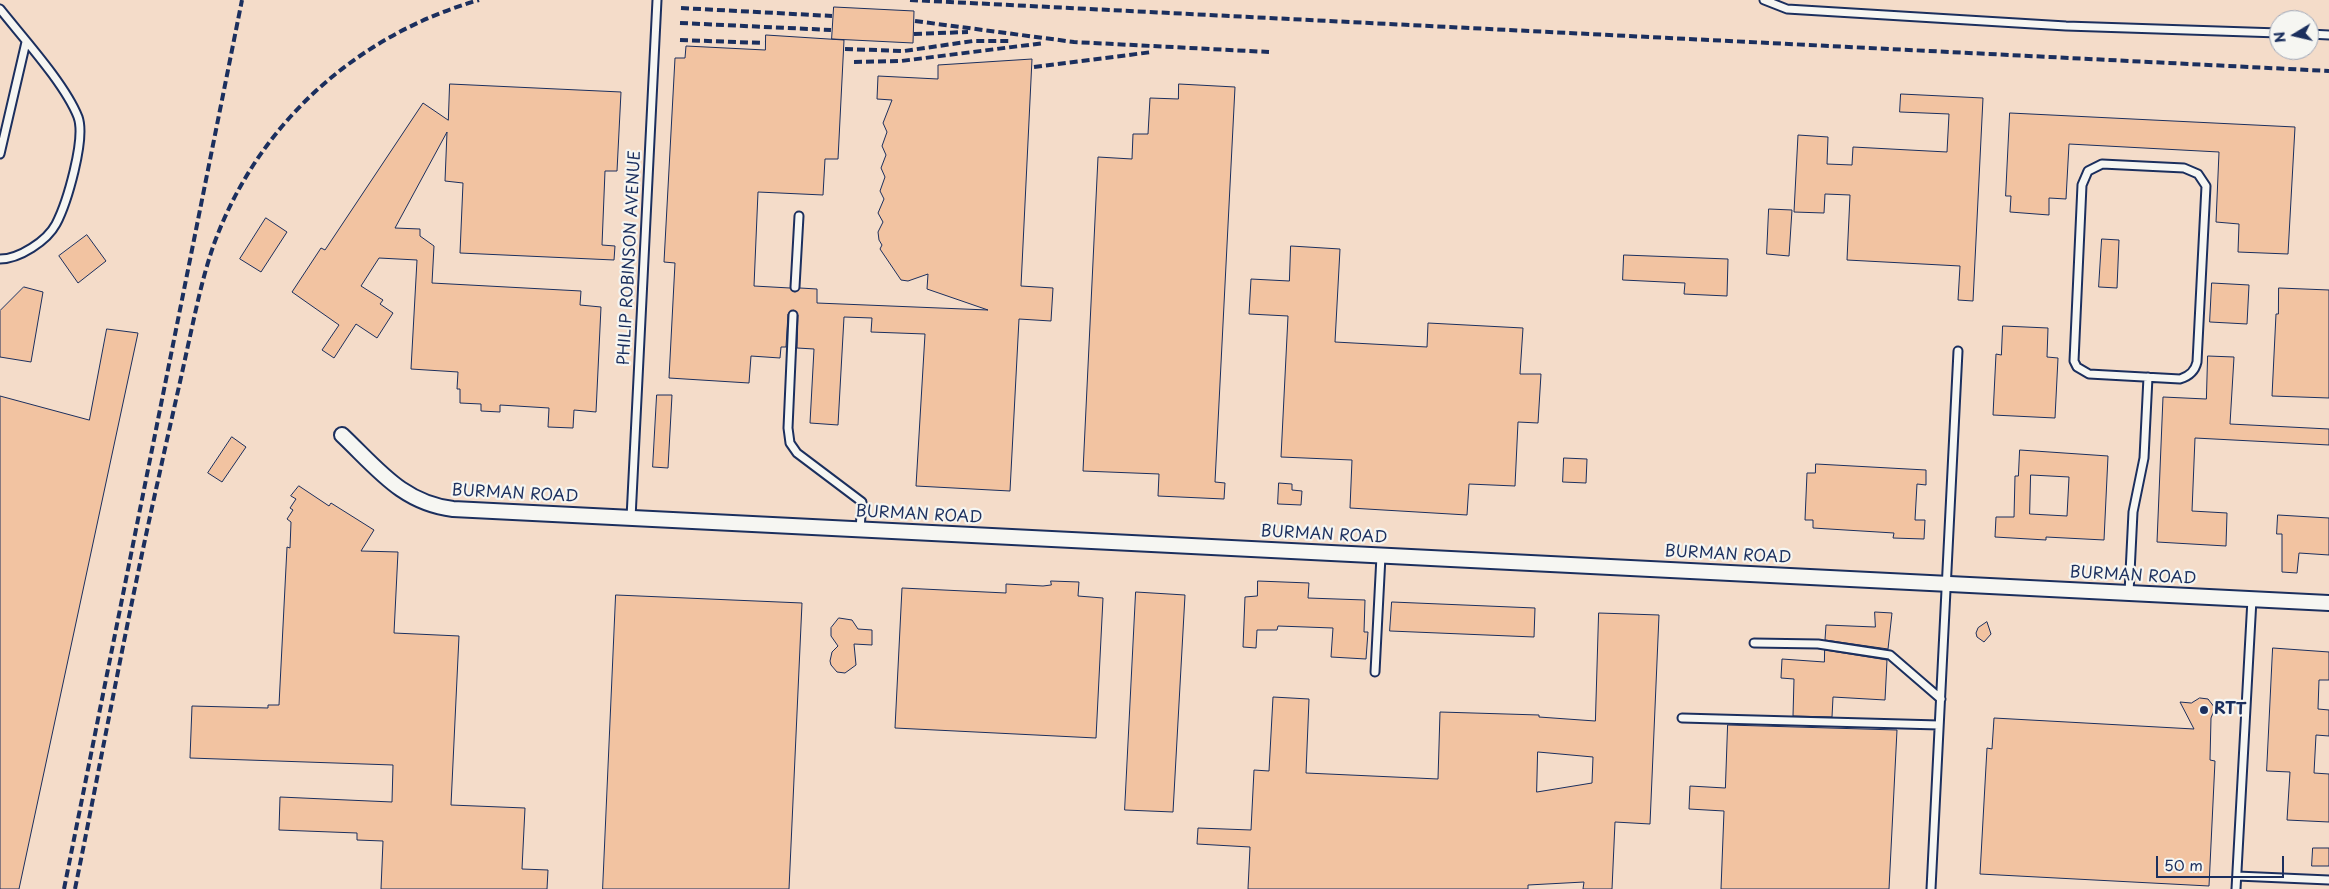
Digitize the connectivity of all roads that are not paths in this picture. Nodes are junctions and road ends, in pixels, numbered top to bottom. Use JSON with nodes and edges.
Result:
{"nodes":[{"id":1,"x":657,"y":0,"type":"edge"},
{"id":2,"x":1764,"y":0,"type":"edge"},
{"id":3,"x":0,"y":9,"type":"edge"},
{"id":4,"x":2269,"y":33,"type":"edge"},
{"id":5,"x":26,"y":42,"type":"junction"},
{"id":6,"x":0,"y":154,"type":"edge"},
{"id":7,"x":798,"y":216,"type":"dead end"},
{"id":8,"x":0,"y":259,"type":"edge"},
{"id":9,"x":795,"y":287,"type":"dead end"},
{"id":10,"x":793,"y":315,"type":"dead end"},
{"id":11,"x":1958,"y":351,"type":"dead end"},
{"id":12,"x":2148,"y":377,"type":"junction"},
{"id":13,"x":342,"y":435,"type":"dead end"},
{"id":14,"x":631,"y":518,"type":"junction"},
{"id":15,"x":860,"y":529,"type":"junction"},
{"id":16,"x":1381,"y":556,"type":"junction"},
{"id":17,"x":1947,"y":584,"type":"junction"},
{"id":18,"x":2129,"y":593,"type":"junction"},
{"id":19,"x":2252,"y":599,"type":"junction"},
{"id":20,"x":2329,"y":603,"type":"edge"},
{"id":21,"x":1754,"y":643,"type":"dead end"},
{"id":22,"x":1375,"y":672,"type":"dead end"},
{"id":23,"x":1941,"y":699,"type":"junction"},
{"id":24,"x":1682,"y":718,"type":"dead end"},
{"id":25,"x":1939,"y":725,"type":"junction"},
{"id":26,"x":2237,"y":876,"type":"junction"},
{"id":27,"x":2329,"y":880,"type":"edge"},
{"id":28,"x":1931,"y":889,"type":"edge"},
{"id":29,"x":2236,"y":889,"type":"edge"}],
"edges":[{"from":1,"to":14,"type":"lane","name":"PHILIP ROBINSON AVENUE"},
{"from":2,"to":4,"type":"lane"},
{"from":3,"to":5,"type":"lane"},
{"from":5,"to":6,"type":"lane"},
{"from":5,"to":8,"type":"lane"},
{"from":7,"to":9,"type":"lane"},
{"from":10,"to":15,"type":"lane"},
{"from":11,"to":17,"type":"lane"},
{"from":12,"to":12,"type":"lane"},
{"from":12,"to":18,"type":"lane"},
{"from":13,"to":14,"type":"street","name":"BURMAN ROAD"},
{"from":14,"to":15,"type":"street","name":"BURMAN ROAD"},
{"from":15,"to":16,"type":"street","name":"BURMAN ROAD"},
{"from":16,"to":17,"type":"street","name":"BURMAN ROAD"},
{"from":16,"to":22,"type":"lane"},
{"from":17,"to":18,"type":"street","name":"BURMAN ROAD"},
{"from":17,"to":23,"type":"lane"},
{"from":18,"to":19,"type":"street","name":"BURMAN ROAD"},
{"from":19,"to":20,"type":"street","name":"BURMAN ROAD"},
{"from":19,"to":26,"type":"lane"},
{"from":21,"to":23,"type":"lane"},
{"from":23,"to":25,"type":"lane"},
{"from":24,"to":25,"type":"lane"},
{"from":25,"to":28,"type":"lane"},
{"from":26,"to":27,"type":"lane"},
{"from":26,"to":29,"type":"lane"}]}
